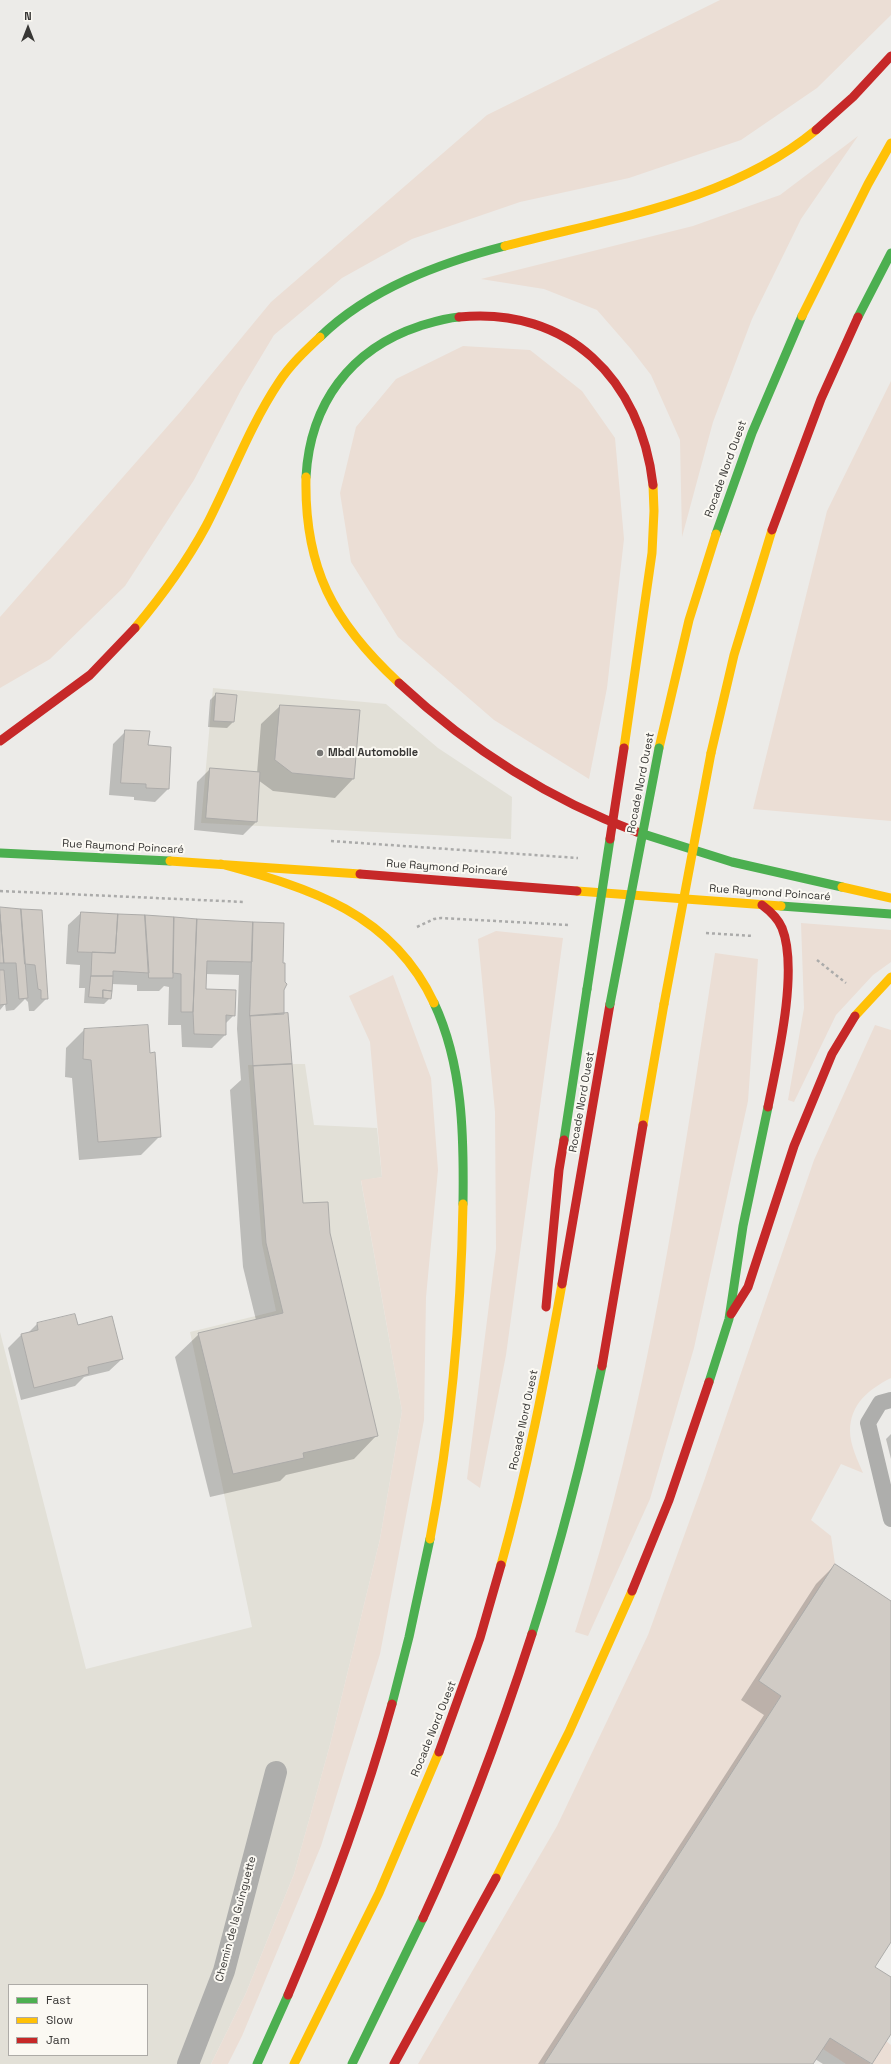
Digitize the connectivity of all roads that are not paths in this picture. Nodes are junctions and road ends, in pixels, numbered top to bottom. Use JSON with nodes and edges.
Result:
{"nodes":[{"id":1,"x":891,"y":56,"type":"edge"},
{"id":2,"x":891,"y":143,"type":"edge"},
{"id":3,"x":890,"y":256,"type":"edge"},
{"id":4,"x":0,"y":741,"type":"edge"},
{"id":5,"x":0,"y":853,"type":"edge"},
{"id":6,"x":221,"y":864,"type":"junction"},
{"id":7,"x":891,"y":898,"type":"edge"},
{"id":8,"x":762,"y":905,"type":"junction"},
{"id":9,"x":891,"y":914,"type":"edge"},
{"id":10,"x":891,"y":977,"type":"edge"},
{"id":11,"x":545,"y":1318,"type":"dead end"},
{"id":12,"x":728,"y":1319,"type":"junction"},
{"id":13,"x":543,"y":1334,"type":"dead end"},
{"id":14,"x":891,"y":1400,"type":"edge"},
{"id":15,"x":534,"y":1429,"type":"junction"},
{"id":16,"x":891,"y":1519,"type":"edge"},
{"id":17,"x":276,"y":1772,"type":"dead end"},
{"id":18,"x":188,"y":2064,"type":"edge"},
{"id":19,"x":257,"y":2064,"type":"edge"},
{"id":20,"x":294,"y":2064,"type":"edge"},
{"id":21,"x":352,"y":2064,"type":"edge"},
{"id":22,"x":394,"y":2064,"type":"edge"}],
"edges":[{"from":1,"to":4,"type":"main road"},
{"from":2,"to":15,"type":"main road","name":"Rocade Nord Ouest","bridge":true},
{"from":3,"to":21,"type":"main road","bridge":true},
{"from":5,"to":6,"type":"main road","name":"Rue Raymond Poincaré"},
{"from":6,"to":8,"type":"main road","name":"Rue Raymond Poincaré"},
{"from":6,"to":19,"type":"main road"},
{"from":7,"to":11,"type":"main road","bridge":true},
{"from":8,"to":9,"type":"main road","name":"Rue Raymond Poincaré"},
{"from":8,"to":12,"type":"main road"},
{"from":10,"to":12,"type":"main road"},
{"from":12,"to":22,"type":"main road"},
{"from":13,"to":15,"type":"main road"},
{"from":14,"to":16,"type":"lane"},
{"from":15,"to":20,"type":"main road","name":"Rocade Nord Ouest"},
{"from":17,"to":18,"type":"street","name":"Chemin de la Guinguette"}]}
